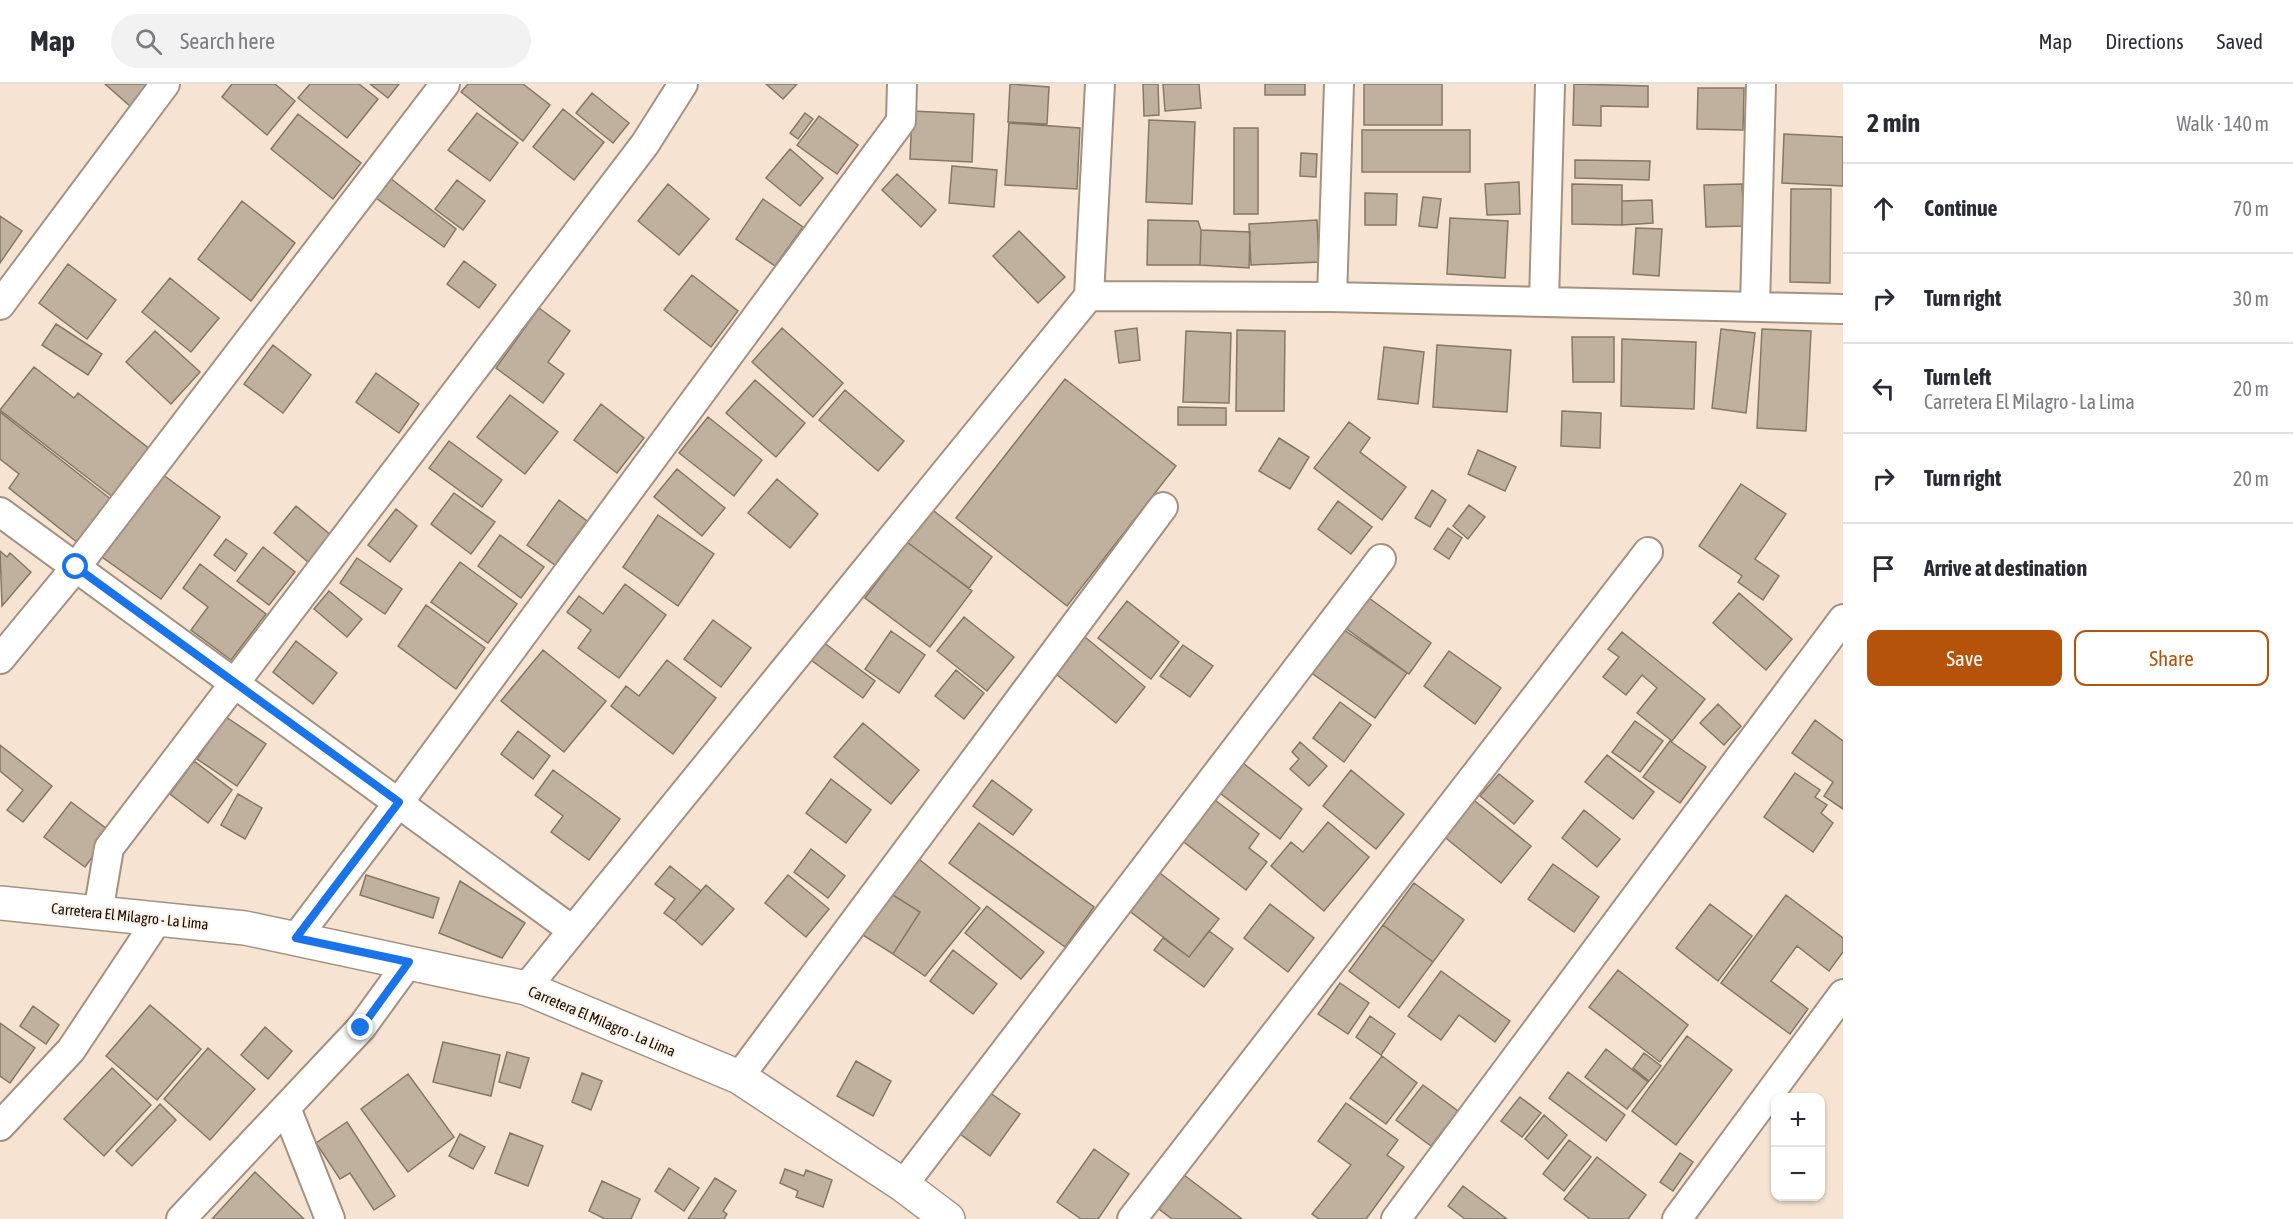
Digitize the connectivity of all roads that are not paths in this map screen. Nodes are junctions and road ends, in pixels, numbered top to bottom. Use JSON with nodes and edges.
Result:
{"nodes":[{"id":1,"x":165,"y":84,"type":"edge"},
{"id":2,"x":445,"y":84,"type":"edge"},
{"id":3,"x":683,"y":84,"type":"edge"},
{"id":4,"x":902,"y":84,"type":"edge"},
{"id":5,"x":1100,"y":84,"type":"edge"},
{"id":6,"x":1339,"y":84,"type":"edge"},
{"id":7,"x":1550,"y":84,"type":"edge"},
{"id":8,"x":1761,"y":84,"type":"edge"},
{"id":9,"x":1089,"y":296,"type":"junction"},
{"id":10,"x":1332,"y":297,"type":"junction"},
{"id":11,"x":1544,"y":301,"type":"junction"},
{"id":12,"x":0,"y":305,"type":"edge"},
{"id":13,"x":1755,"y":306,"type":"junction"},
{"id":14,"x":1843,"y":309,"type":"edge"},
{"id":15,"x":1162,"y":507,"type":"dead end"},
{"id":16,"x":0,"y":512,"type":"edge"},
{"id":17,"x":1648,"y":552,"type":"dead end"},
{"id":18,"x":1381,"y":559,"type":"dead end"},
{"id":19,"x":76,"y":567,"type":"junction"},
{"id":20,"x":1843,"y":619,"type":"edge"},
{"id":21,"x":0,"y":659,"type":"edge"},
{"id":22,"x":235,"y":684,"type":"junction"},
{"id":23,"x":399,"y":802,"type":"junction"},
{"id":24,"x":0,"y":903,"type":"edge"},
{"id":25,"x":98,"y":913,"type":"junction"},
{"id":26,"x":158,"y":919,"type":"junction"},
{"id":27,"x":572,"y":930,"type":"junction"},
{"id":28,"x":296,"y":938,"type":"junction"},
{"id":29,"x":409,"y":962,"type":"junction"},
{"id":30,"x":526,"y":988,"type":"junction"},
{"id":31,"x":1843,"y":994,"type":"edge"},
{"id":32,"x":738,"y":1077,"type":"junction"},
{"id":33,"x":286,"y":1108,"type":"junction"},
{"id":34,"x":0,"y":1126,"type":"edge"},
{"id":35,"x":903,"y":1185,"type":"junction"},
{"id":36,"x":181,"y":1219,"type":"edge"},
{"id":37,"x":330,"y":1219,"type":"edge"},
{"id":38,"x":948,"y":1219,"type":"edge"},
{"id":39,"x":1132,"y":1219,"type":"edge"},
{"id":40,"x":1396,"y":1219,"type":"edge"},
{"id":41,"x":1677,"y":1219,"type":"edge"}],
"edges":[{"from":1,"to":12,"type":"street"},
{"from":2,"to":19,"type":"street"},
{"from":3,"to":22,"type":"street"},
{"from":4,"to":23,"type":"street"},
{"from":5,"to":9,"type":"street"},
{"from":6,"to":10,"type":"street"},
{"from":7,"to":11,"type":"street"},
{"from":8,"to":13,"type":"street"},
{"from":9,"to":10,"type":"street"},
{"from":9,"to":27,"type":"street"},
{"from":10,"to":11,"type":"street"},
{"from":11,"to":13,"type":"street"},
{"from":13,"to":14,"type":"street"},
{"from":15,"to":32,"type":"street"},
{"from":16,"to":19,"type":"street"},
{"from":17,"to":39,"type":"street"},
{"from":18,"to":35,"type":"street"},
{"from":19,"to":21,"type":"street"},
{"from":19,"to":22,"type":"street"},
{"from":20,"to":40,"type":"street"},
{"from":22,"to":23,"type":"street"},
{"from":22,"to":25,"type":"street"},
{"from":23,"to":27,"type":"street"},
{"from":23,"to":28,"type":"street"},
{"from":24,"to":25,"type":"main road","name":"Carretera El Milagro - La Lima"},
{"from":25,"to":26,"type":"main road","name":"Carretera El Milagro - La Lima"},
{"from":26,"to":28,"type":"main road","name":"Carretera El Milagro - La Lima"},
{"from":26,"to":34,"type":"street"},
{"from":27,"to":30,"type":"street"},
{"from":28,"to":29,"type":"main road","name":"Carretera El Milagro - La Lima"},
{"from":29,"to":30,"type":"main road","name":"Carretera El Milagro - La Lima"},
{"from":29,"to":33,"type":"street"},
{"from":30,"to":32,"type":"main road","name":"Carretera El Milagro - La Lima"},
{"from":31,"to":41,"type":"street"},
{"from":32,"to":35,"type":"main road","name":"Carretera El Milagro - La Lima"},
{"from":33,"to":36,"type":"street"},
{"from":33,"to":37,"type":"street"},
{"from":35,"to":38,"type":"main road","name":"Carretera El Milagro - La Lima"}]}
